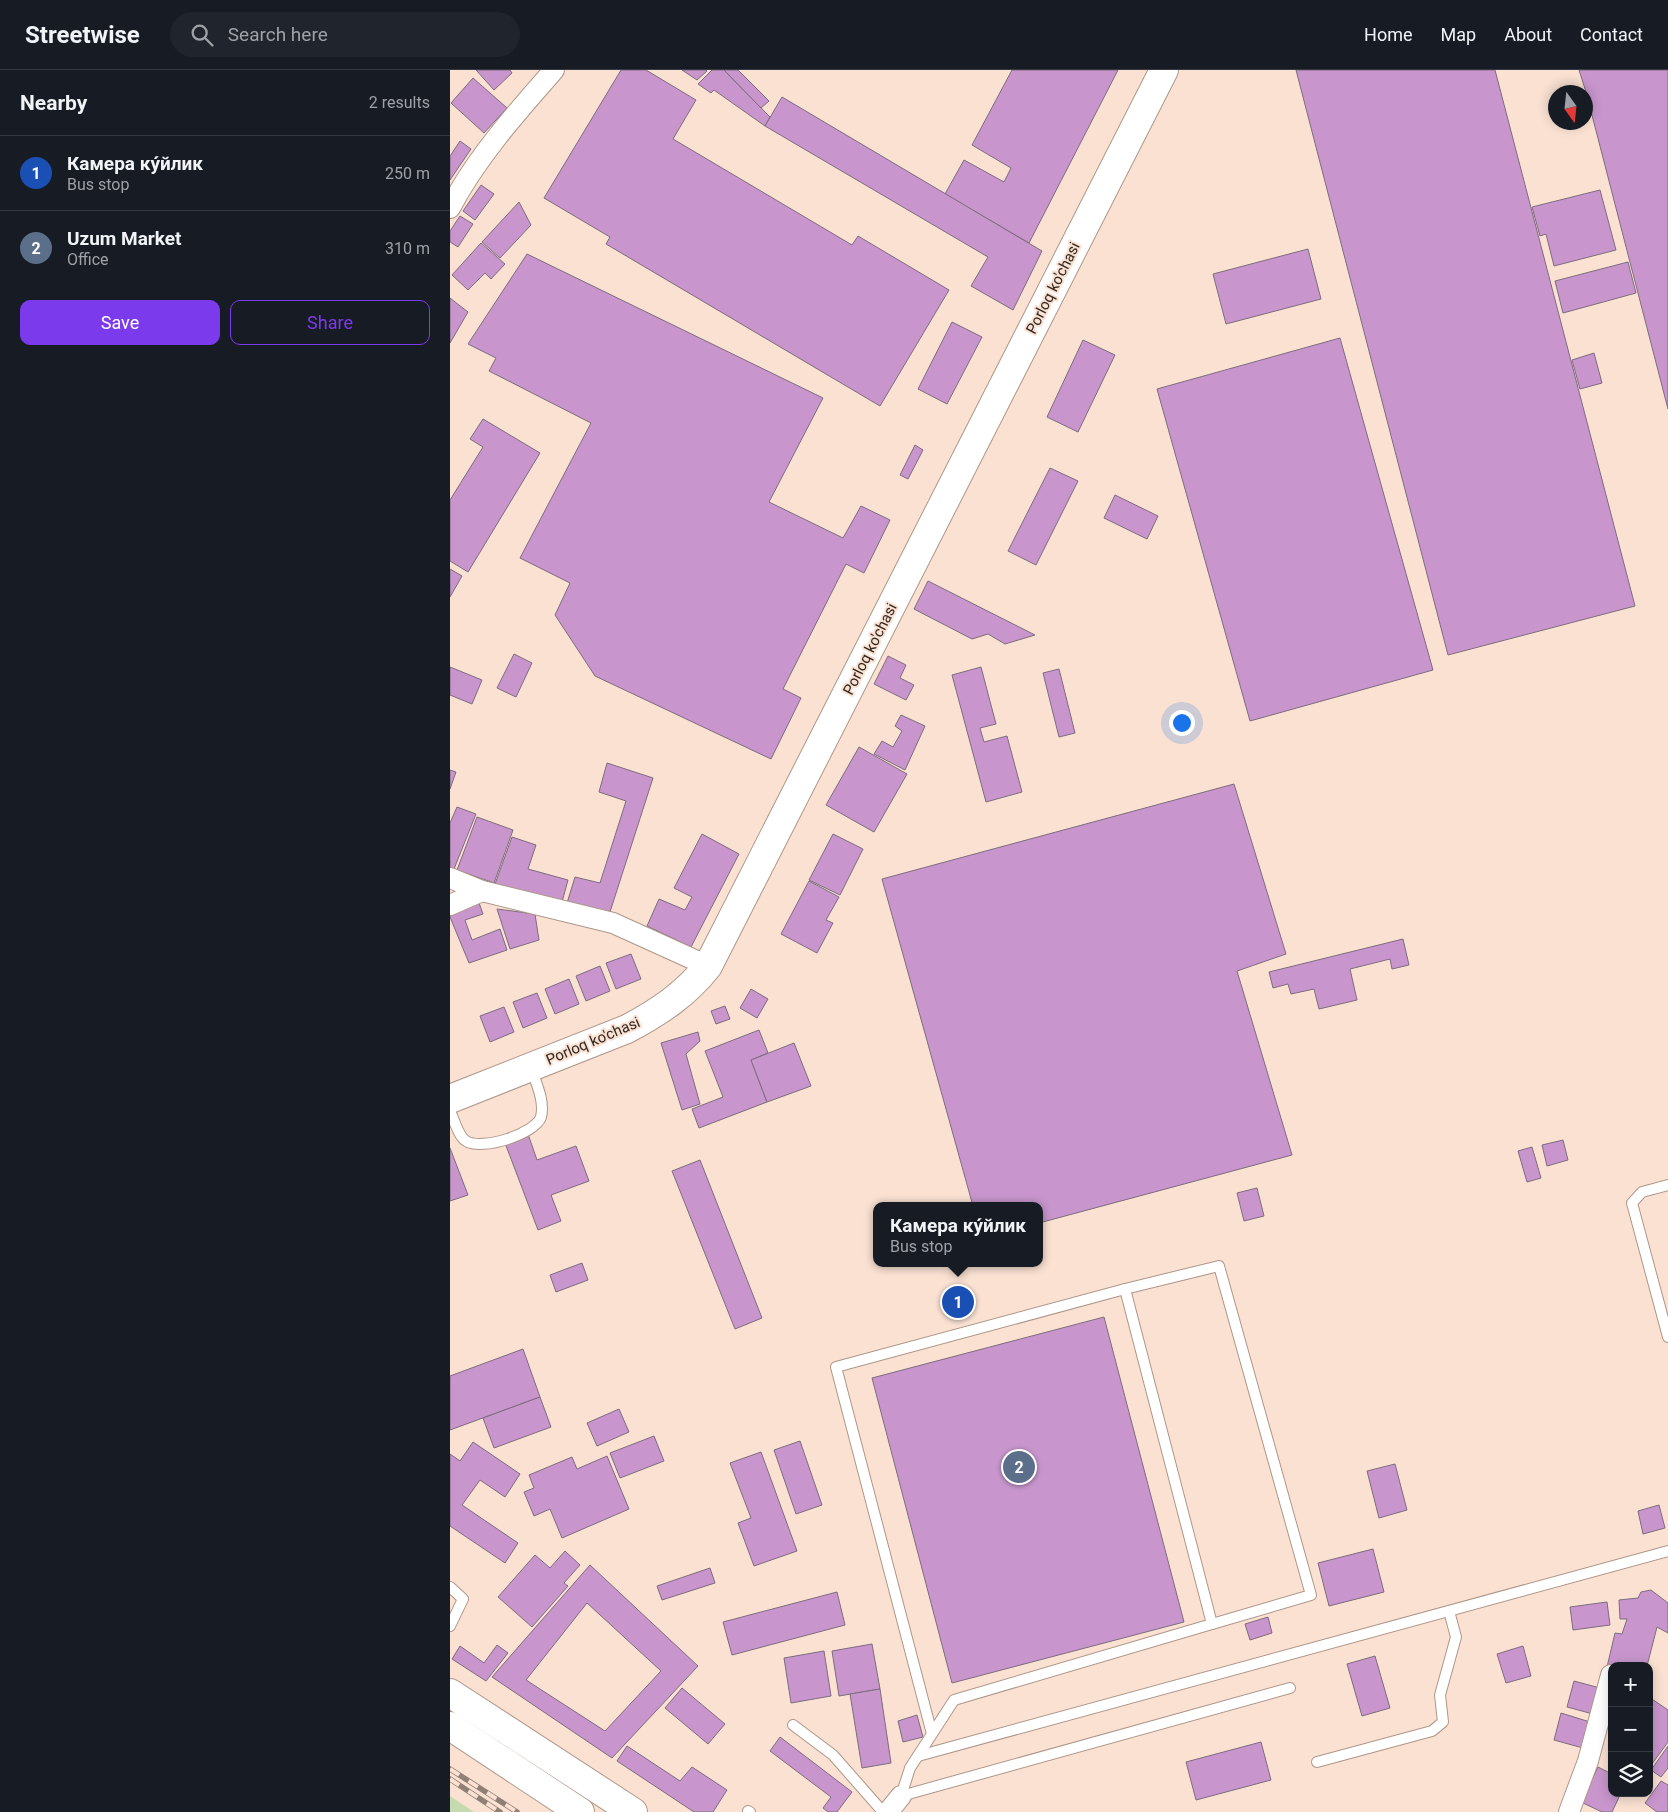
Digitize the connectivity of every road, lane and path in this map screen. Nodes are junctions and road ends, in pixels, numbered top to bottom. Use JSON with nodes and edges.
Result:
{"nodes":[{"id":1,"x":554,"y":70,"type":"edge"},
{"id":2,"x":1164,"y":70,"type":"edge"},
{"id":3,"x":450,"y":208,"type":"edge"},
{"id":4,"x":450,"y":878,"type":"edge"},
{"id":5,"x":482,"y":891,"type":"junction"},
{"id":6,"x":450,"y":904,"type":"edge"},
{"id":7,"x":708,"y":966,"type":"junction"},
{"id":8,"x":531,"y":1068,"type":"junction"},
{"id":9,"x":450,"y":1099,"type":"edge"},
{"id":10,"x":450,"y":1111,"type":"edge"},
{"id":11,"x":1668,"y":1185,"type":"edge"},
{"id":12,"x":1125,"y":1289,"type":"junction"},
{"id":13,"x":1668,"y":1337,"type":"edge"},
{"id":14,"x":1668,"y":1551,"type":"edge"},
{"id":15,"x":450,"y":1587,"type":"edge"},
{"id":16,"x":1449,"y":1611,"type":"junction"},
{"id":17,"x":1212,"y":1624,"type":"junction"},
{"id":18,"x":450,"y":1626,"type":"edge"},
{"id":19,"x":1290,"y":1688,"type":"dead end"},
{"id":20,"x":1608,"y":1690,"type":"edge"},
{"id":21,"x":450,"y":1693,"type":"edge"},
{"id":22,"x":794,"y":1725,"type":"dead end"},
{"id":23,"x":450,"y":1726,"type":"edge"},
{"id":24,"x":932,"y":1734,"type":"junction"},
{"id":25,"x":918,"y":1756,"type":"junction"},
{"id":26,"x":1317,"y":1762,"type":"dead end"},
{"id":27,"x":901,"y":1796,"type":"junction"},
{"id":28,"x":580,"y":1812,"type":"edge"},
{"id":29,"x":633,"y":1812,"type":"edge"},
{"id":30,"x":883,"y":1812,"type":"edge"},
{"id":31,"x":888,"y":1812,"type":"edge"},
{"id":32,"x":1569,"y":1812,"type":"edge"}],
"edges":[{"from":1,"to":3,"type":"street"},
{"from":2,"to":7,"type":"main road","name":"Porloq ko'chasi"},
{"from":4,"to":5,"type":"street"},
{"from":5,"to":6,"type":"street"},
{"from":5,"to":7,"type":"street"},
{"from":7,"to":8,"type":"main road","name":"Porloq ko'chasi"},
{"from":8,"to":9,"type":"main road","name":"Porloq ko'chasi"},
{"from":8,"to":10,"type":"lane"},
{"from":11,"to":13,"type":"lane"},
{"from":12,"to":17,"type":"lane"},
{"from":12,"to":17,"type":"lane"},
{"from":12,"to":24,"type":"lane"},
{"from":14,"to":16,"type":"lane"},
{"from":15,"to":18,"type":"lane"},
{"from":16,"to":25,"type":"lane"},
{"from":16,"to":26,"type":"lane"},
{"from":17,"to":24,"type":"lane"},
{"from":19,"to":27,"type":"lane"},
{"from":20,"to":32,"type":"street"},
{"from":21,"to":29,"type":"main road"},
{"from":22,"to":30,"type":"lane"},
{"from":23,"to":28,"type":"main road"},
{"from":24,"to":25,"type":"lane"},
{"from":25,"to":27,"type":"lane"},
{"from":27,"to":31,"type":"street"}]}
